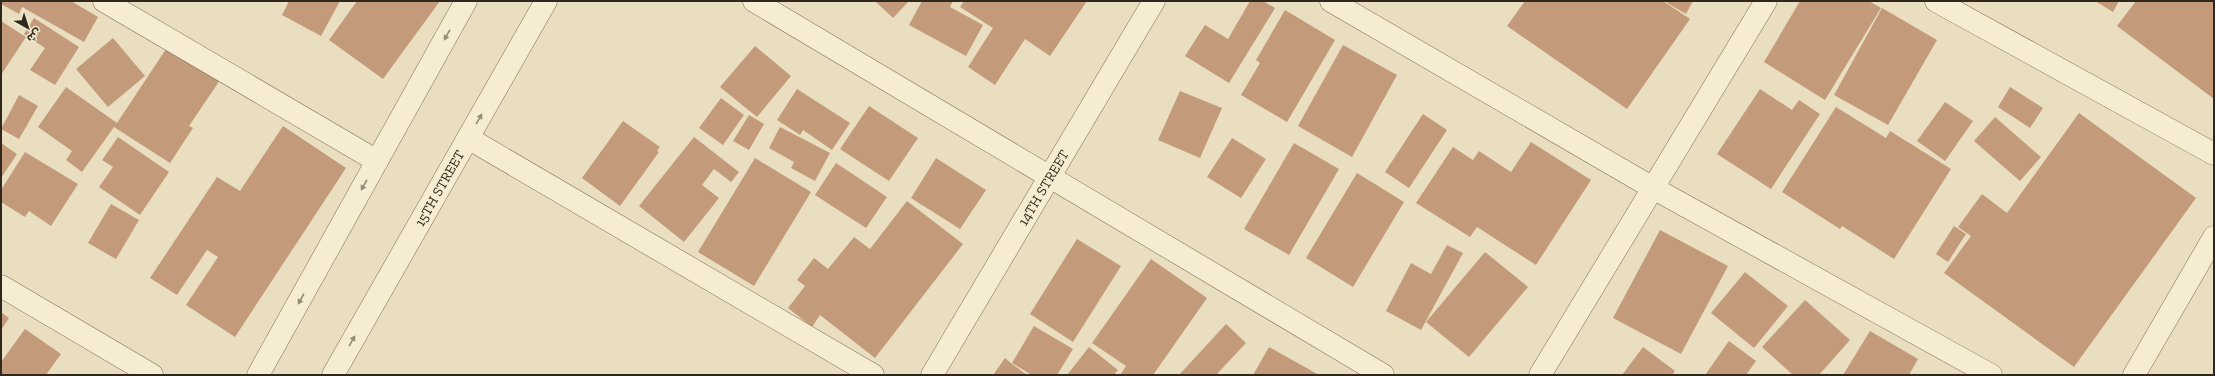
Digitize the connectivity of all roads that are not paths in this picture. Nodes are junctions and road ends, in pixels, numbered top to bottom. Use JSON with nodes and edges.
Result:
{"nodes":[{"id":1,"x":104,"y":1,"type":"edge"},
{"id":2,"x":466,"y":1,"type":"edge"},
{"id":3,"x":546,"y":1,"type":"edge"},
{"id":4,"x":754,"y":1,"type":"edge"},
{"id":5,"x":1154,"y":1,"type":"edge"},
{"id":6,"x":1331,"y":1,"type":"edge"},
{"id":7,"x":1766,"y":1,"type":"edge"},
{"id":8,"x":1936,"y":1,"type":"edge"},
{"id":9,"x":468,"y":138,"type":"junction"},
{"id":10,"x":2214,"y":154,"type":"edge"},
{"id":11,"x":377,"y":161,"type":"junction"},
{"id":12,"x":1050,"y":177,"type":"junction"},
{"id":13,"x":1653,"y":188,"type":"junction"},
{"id":14,"x":2214,"y":238,"type":"edge"},
{"id":15,"x":1,"y":286,"type":"edge"},
{"id":16,"x":152,"y":375,"type":"edge"},
{"id":17,"x":258,"y":375,"type":"edge"},
{"id":18,"x":333,"y":375,"type":"edge"},
{"id":19,"x":873,"y":375,"type":"edge"},
{"id":20,"x":932,"y":375,"type":"edge"},
{"id":21,"x":1383,"y":375,"type":"edge"},
{"id":22,"x":1540,"y":375,"type":"edge"},
{"id":23,"x":1991,"y":375,"type":"edge"},
{"id":24,"x":2134,"y":375,"type":"edge"}],
"edges":[{"from":1,"to":11,"type":"street"},
{"from":2,"to":11,"type":"street","one_way":true},
{"from":9,"to":3,"type":"street","name":"15TH STREET","one_way":true},
{"from":4,"to":12,"type":"street"},
{"from":5,"to":12,"type":"street","name":"14TH STREET"},
{"from":6,"to":13,"type":"street"},
{"from":7,"to":13,"type":"street"},
{"from":8,"to":10,"type":"street"},
{"from":18,"to":9,"type":"street","name":"15TH STREET","one_way":true},
{"from":9,"to":19,"type":"street"},
{"from":11,"to":17,"type":"street","one_way":true},
{"from":12,"to":20,"type":"street","name":"14TH STREET"},
{"from":12,"to":21,"type":"street"},
{"from":13,"to":22,"type":"street"},
{"from":13,"to":23,"type":"street"},
{"from":14,"to":24,"type":"street"},
{"from":15,"to":16,"type":"street"}]}
